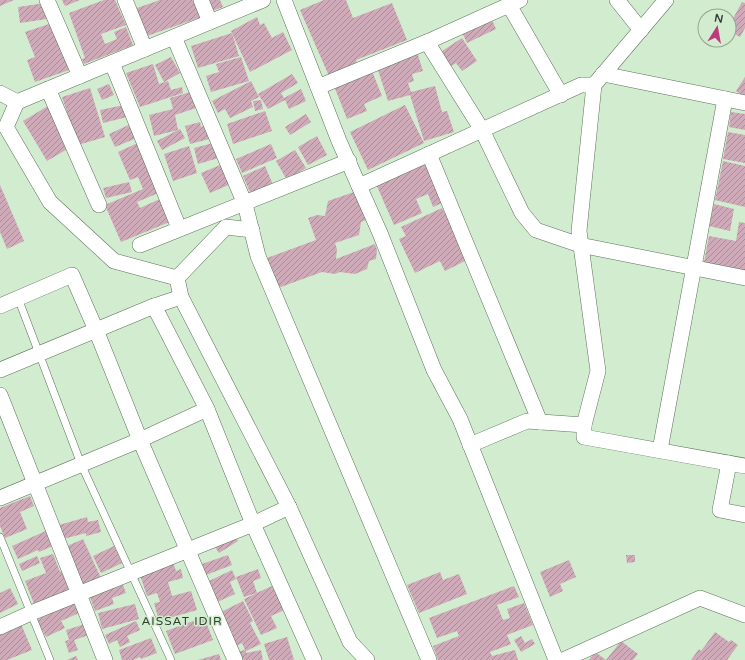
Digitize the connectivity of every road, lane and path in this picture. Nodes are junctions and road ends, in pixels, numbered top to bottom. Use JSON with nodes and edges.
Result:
{"nodes":[{"id":1,"x":47,"y":0,"type":"edge"},
{"id":2,"x":125,"y":0,"type":"edge"},
{"id":3,"x":201,"y":0,"type":"edge"},
{"id":4,"x":263,"y":0,"type":"edge"},
{"id":5,"x":284,"y":0,"type":"edge"},
{"id":6,"x":618,"y":0,"type":"edge"},
{"id":7,"x":666,"y":0,"type":"edge"},
{"id":8,"x":515,"y":2,"type":"edge"},
{"id":9,"x":210,"y":22,"type":"junction"},
{"id":10,"x":641,"y":30,"type":"junction"},
{"id":11,"x":174,"y":37,"type":"junction"},
{"id":12,"x":427,"y":42,"type":"junction"},
{"id":13,"x":145,"y":49,"type":"junction"},
{"id":14,"x":112,"y":62,"type":"junction"},
{"id":15,"x":80,"y":76,"type":"junction"},
{"id":16,"x":598,"y":80,"type":"junction"},
{"id":17,"x":318,"y":87,"type":"junction"},
{"id":18,"x":48,"y":89,"type":"junction"},
{"id":19,"x":0,"y":93,"type":"edge"},
{"id":20,"x":561,"y":95,"type":"junction"},
{"id":21,"x":725,"y":99,"type":"junction"},
{"id":22,"x":18,"y":102,"type":"junction"},
{"id":23,"x":745,"y":103,"type":"edge"},
{"id":24,"x":482,"y":130,"type":"junction"},
{"id":25,"x":429,"y":154,"type":"junction"},
{"id":26,"x":348,"y":161,"type":"junction"},
{"id":27,"x":359,"y":186,"type":"junction"},
{"id":28,"x":245,"y":204,"type":"junction"},
{"id":29,"x":99,"y":205,"type":"dead end"},
{"id":30,"x":179,"y":228,"type":"junction"},
{"id":31,"x":252,"y":230,"type":"junction"},
{"id":32,"x":140,"y":245,"type":"dead end"},
{"id":33,"x":580,"y":246,"type":"junction"},
{"id":34,"x":694,"y":268,"type":"junction"},
{"id":35,"x":177,"y":278,"type":"junction"},
{"id":36,"x":745,"y":278,"type":"edge"},
{"id":37,"x":181,"y":297,"type":"junction"},
{"id":38,"x":18,"y":298,"type":"junction"},
{"id":39,"x":0,"y":306,"type":"edge"},
{"id":40,"x":154,"y":306,"type":"junction"},
{"id":41,"x":96,"y":330,"type":"junction"},
{"id":42,"x":38,"y":352,"type":"junction"},
{"id":43,"x":0,"y":370,"type":"edge"},
{"id":44,"x":0,"y":395,"type":"edge"},
{"id":45,"x":207,"y":409,"type":"junction"},
{"id":46,"x":540,"y":422,"type":"junction"},
{"id":47,"x":584,"y":426,"type":"junction"},
{"id":48,"x":140,"y":440,"type":"junction"},
{"id":49,"x":470,"y":444,"type":"junction"},
{"id":50,"x":660,"y":450,"type":"junction"},
{"id":51,"x":729,"y":463,"type":"junction"},
{"id":52,"x":81,"y":464,"type":"junction"},
{"id":53,"x":745,"y":466,"type":"edge"},
{"id":54,"x":35,"y":483,"type":"junction"},
{"id":55,"x":0,"y":498,"type":"edge"},
{"id":56,"x":289,"y":507,"type":"junction"},
{"id":57,"x":745,"y":515,"type":"edge"},
{"id":58,"x":253,"y":524,"type":"junction"},
{"id":59,"x":0,"y":536,"type":"edge"},
{"id":60,"x":188,"y":549,"type":"junction"},
{"id":61,"x":130,"y":574,"type":"junction"},
{"id":62,"x":80,"y":593,"type":"junction"},
{"id":63,"x":31,"y":613,"type":"junction"},
{"id":64,"x":745,"y":615,"type":"edge"},
{"id":65,"x":0,"y":627,"type":"edge"},
{"id":66,"x":50,"y":660,"type":"edge"},
{"id":67,"x":105,"y":660,"type":"edge"},
{"id":68,"x":171,"y":660,"type":"edge"},
{"id":69,"x":236,"y":660,"type":"edge"},
{"id":70,"x":314,"y":660,"type":"edge"},
{"id":71,"x":367,"y":660,"type":"edge"},
{"id":72,"x":429,"y":660,"type":"edge"},
{"id":73,"x":556,"y":660,"type":"edge"},
{"id":74,"x":563,"y":660,"type":"edge"}],
"edges":[{"from":1,"to":15,"type":"street"},
{"from":2,"to":13,"type":"street"},
{"from":3,"to":9,"type":"street"},
{"from":4,"to":9,"type":"street"},
{"from":5,"to":17,"type":"street"},
{"from":6,"to":10,"type":"street"},
{"from":7,"to":10,"type":"street"},
{"from":8,"to":12,"type":"street"},
{"from":8,"to":20,"type":"street"},
{"from":9,"to":11,"type":"street"},
{"from":10,"to":16,"type":"street"},
{"from":11,"to":13,"type":"street"},
{"from":11,"to":28,"type":"street"},
{"from":12,"to":17,"type":"street"},
{"from":12,"to":24,"type":"street"},
{"from":13,"to":14,"type":"street"},
{"from":14,"to":15,"type":"street"},
{"from":14,"to":30,"type":"street"},
{"from":15,"to":18,"type":"street"},
{"from":16,"to":20,"type":"street"},
{"from":16,"to":21,"type":"street"},
{"from":16,"to":33,"type":"street"},
{"from":17,"to":26,"type":"street"},
{"from":18,"to":22,"type":"street"},
{"from":18,"to":29,"type":"street"},
{"from":19,"to":22,"type":"street"},
{"from":20,"to":24,"type":"street"},
{"from":21,"to":23,"type":"street"},
{"from":21,"to":34,"type":"street"},
{"from":22,"to":35,"type":"street"},
{"from":24,"to":25,"type":"street"},
{"from":24,"to":33,"type":"street"},
{"from":25,"to":27,"type":"street"},
{"from":25,"to":46,"type":"street"},
{"from":26,"to":27,"type":"street"},
{"from":26,"to":28,"type":"street"},
{"from":27,"to":49,"type":"street"},
{"from":28,"to":30,"type":"street"},
{"from":28,"to":31,"type":"street"},
{"from":30,"to":32,"type":"street"},
{"from":31,"to":35,"type":"street"},
{"from":31,"to":72,"type":"street"},
{"from":33,"to":34,"type":"street"},
{"from":33,"to":47,"type":"street"},
{"from":34,"to":36,"type":"street"},
{"from":34,"to":50,"type":"street"},
{"from":35,"to":37,"type":"street"},
{"from":37,"to":40,"type":"street"},
{"from":37,"to":56,"type":"street"},
{"from":38,"to":39,"type":"street"},
{"from":38,"to":41,"type":"street"},
{"from":38,"to":42,"type":"lane"},
{"from":40,"to":41,"type":"street"},
{"from":40,"to":45,"type":"street"},
{"from":41,"to":42,"type":"street"},
{"from":41,"to":48,"type":"street"},
{"from":42,"to":43,"type":"street"},
{"from":42,"to":52,"type":"lane"},
{"from":44,"to":54,"type":"street"},
{"from":45,"to":48,"type":"street"},
{"from":45,"to":58,"type":"street"},
{"from":46,"to":47,"type":"street"},
{"from":46,"to":49,"type":"street"},
{"from":47,"to":50,"type":"street"},
{"from":48,"to":52,"type":"street"},
{"from":48,"to":60,"type":"street"},
{"from":49,"to":73,"type":"street"},
{"from":50,"to":51,"type":"street"},
{"from":51,"to":53,"type":"street"},
{"from":51,"to":57,"type":"street"},
{"from":52,"to":54,"type":"street"},
{"from":52,"to":61,"type":"lane"},
{"from":54,"to":55,"type":"street"},
{"from":54,"to":62,"type":"street"},
{"from":56,"to":58,"type":"street"},
{"from":56,"to":71,"type":"street"},
{"from":58,"to":60,"type":"street"},
{"from":58,"to":70,"type":"street"},
{"from":59,"to":63,"type":"lane"},
{"from":60,"to":61,"type":"street"},
{"from":60,"to":69,"type":"street"},
{"from":61,"to":62,"type":"street"},
{"from":61,"to":68,"type":"lane"},
{"from":62,"to":63,"type":"street"},
{"from":62,"to":67,"type":"street"},
{"from":63,"to":65,"type":"street"},
{"from":63,"to":66,"type":"lane"},
{"from":64,"to":74,"type":"street"}]}
